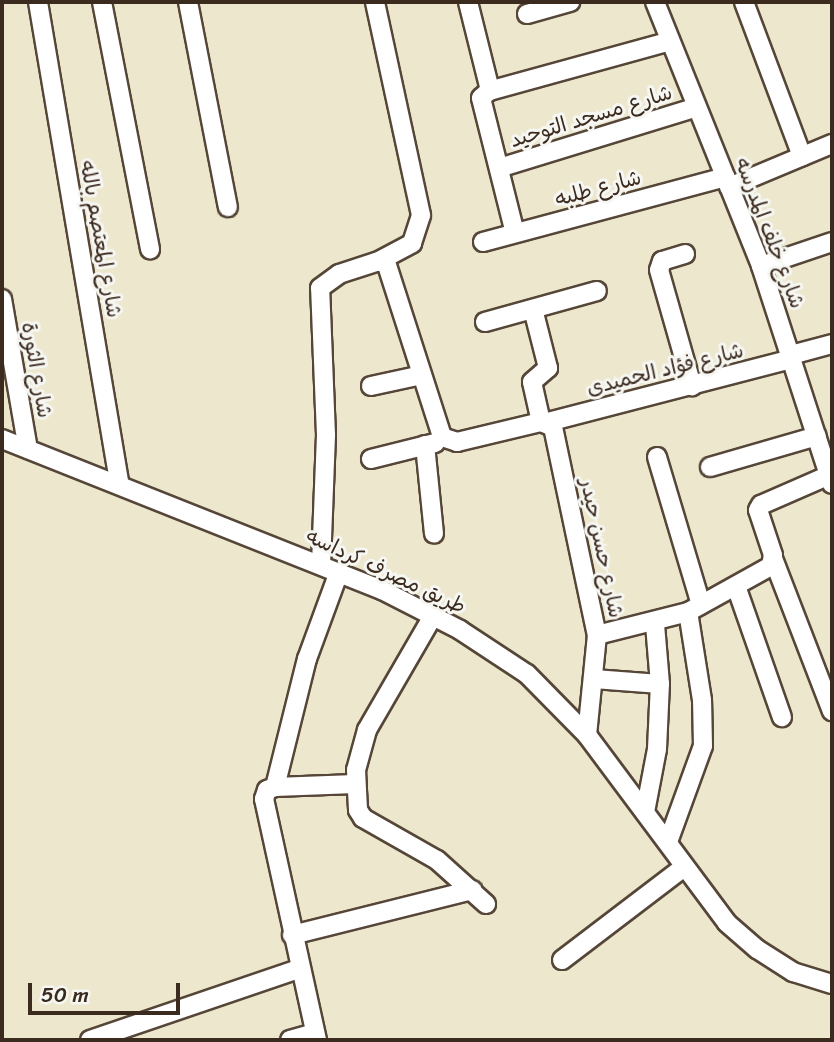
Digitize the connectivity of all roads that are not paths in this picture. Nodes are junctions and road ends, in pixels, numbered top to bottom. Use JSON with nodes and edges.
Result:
{"nodes":[{"id":1,"x":38,"y":2,"type":"edge"},
{"id":2,"x":102,"y":2,"type":"edge"},
{"id":3,"x":188,"y":2,"type":"edge"},
{"id":4,"x":375,"y":2,"type":"edge"},
{"id":5,"x":468,"y":2,"type":"edge"},
{"id":6,"x":570,"y":2,"type":"edge"},
{"id":7,"x":655,"y":2,"type":"edge"},
{"id":8,"x":744,"y":2,"type":"edge"},
{"id":9,"x":527,"y":14,"type":"dead end"},
{"id":10,"x":670,"y":41,"type":"junction"},
{"id":11,"x":489,"y":92,"type":"junction"},
{"id":12,"x":697,"y":107,"type":"junction"},
{"id":13,"x":832,"y":144,"type":"edge"},
{"id":14,"x":802,"y":156,"type":"junction"},
{"id":15,"x":499,"y":168,"type":"junction"},
{"id":16,"x":727,"y":182,"type":"junction"},
{"id":17,"x":228,"y":207,"type":"dead end"},
{"id":18,"x":515,"y":233,"type":"junction"},
{"id":19,"x":483,"y":242,"type":"dead end"},
{"id":20,"x":832,"y":242,"type":"edge"},
{"id":21,"x":150,"y":249,"type":"dead end"},
{"id":22,"x":685,"y":254,"type":"dead end"},
{"id":23,"x":385,"y":259,"type":"junction"},
{"id":24,"x":761,"y":266,"type":"junction"},
{"id":25,"x":597,"y":291,"type":"dead end"},
{"id":26,"x":2,"y":299,"type":"edge"},
{"id":27,"x":533,"y":309,"type":"junction"},
{"id":28,"x":485,"y":322,"type":"dead end"},
{"id":29,"x":832,"y":344,"type":"edge"},
{"id":30,"x":792,"y":357,"type":"junction"},
{"id":31,"x":422,"y":375,"type":"junction"},
{"id":32,"x":371,"y":386,"type":"dead end"},
{"id":33,"x":692,"y":386,"type":"junction"},
{"id":34,"x":545,"y":422,"type":"junction"},
{"id":35,"x":817,"y":436,"type":"junction"},
{"id":36,"x":2,"y":439,"type":"edge"},
{"id":37,"x":447,"y":440,"type":"junction"},
{"id":38,"x":425,"y":445,"type":"junction"},
{"id":39,"x":28,"y":449,"type":"junction"},
{"id":40,"x":657,"y":457,"type":"dead end"},
{"id":41,"x":371,"y":459,"type":"dead end"},
{"id":42,"x":710,"y":467,"type":"dead end"},
{"id":43,"x":831,"y":478,"type":"edge"},
{"id":44,"x":119,"y":484,"type":"junction"},
{"id":45,"x":434,"y":534,"type":"dead end"},
{"id":46,"x":774,"y":561,"type":"junction"},
{"id":47,"x":321,"y":565,"type":"junction"},
{"id":48,"x":339,"y":572,"type":"junction"},
{"id":49,"x":736,"y":586,"type":"junction"},
{"id":50,"x":694,"y":609,"type":"junction"},
{"id":51,"x":433,"y":616,"type":"junction"},
{"id":52,"x":655,"y":624,"type":"junction"},
{"id":53,"x":597,"y":635,"type":"junction"},
{"id":54,"x":594,"y":679,"type":"junction"},
{"id":55,"x":660,"y":684,"type":"junction"},
{"id":56,"x":832,"y":711,"type":"edge"},
{"id":57,"x":782,"y":717,"type":"dead end"},
{"id":58,"x":587,"y":735,"type":"junction"},
{"id":59,"x":355,"y":784,"type":"junction"},
{"id":60,"x":275,"y":787,"type":"junction"},
{"id":61,"x":645,"y":812,"type":"junction"},
{"id":62,"x":668,"y":842,"type":"junction"},
{"id":63,"x":684,"y":867,"type":"junction"},
{"id":64,"x":472,"y":890,"type":"junction"},
{"id":65,"x":486,"y":904,"type":"dead end"},
{"id":66,"x":292,"y":935,"type":"junction"},
{"id":67,"x":562,"y":960,"type":"dead end"},
{"id":68,"x":299,"y":969,"type":"junction"},
{"id":69,"x":832,"y":984,"type":"edge"},
{"id":70,"x":111,"y":1036,"type":"edge"},
{"id":71,"x":316,"y":1036,"type":"edge"},
{"id":72,"x":90,"y":1040,"type":"edge"},
{"id":73,"x":289,"y":1040,"type":"edge"}],
"edges":[{"from":1,"to":44,"type":"street","name":"شارع المعتصم بالله"},
{"from":2,"to":21,"type":"street"},
{"from":3,"to":17,"type":"street"},
{"from":4,"to":23,"type":"street"},
{"from":5,"to":11,"type":"street"},
{"from":6,"to":9,"type":"street"},
{"from":7,"to":10,"type":"street","name":"شارع خلف المدرسه"},
{"from":8,"to":14,"type":"street"},
{"from":10,"to":11,"type":"street"},
{"from":10,"to":12,"type":"street","name":"شارع خلف المدرسه"},
{"from":11,"to":15,"type":"street"},
{"from":12,"to":15,"type":"street","name":"شارع مسجد التوحيد"},
{"from":12,"to":16,"type":"street","name":"شارع خلف المدرسه"},
{"from":13,"to":14,"type":"street","name":"شارع طلبه"},
{"from":14,"to":16,"type":"street","name":"شارع طلبه"},
{"from":15,"to":18,"type":"street"},
{"from":16,"to":18,"type":"street","name":"شارع طلبه"},
{"from":16,"to":24,"type":"street","name":"شارع خلف المدرسه"},
{"from":18,"to":19,"type":"street","name":"شارع طلبه"},
{"from":20,"to":24,"type":"street"},
{"from":22,"to":33,"type":"street"},
{"from":23,"to":31,"type":"street"},
{"from":23,"to":47,"type":"street"},
{"from":24,"to":30,"type":"street","name":"شارع خلف المدرسه"},
{"from":25,"to":27,"type":"street"},
{"from":26,"to":39,"type":"street","name":"شارع الثورة"},
{"from":27,"to":28,"type":"street"},
{"from":27,"to":34,"type":"street","name":"شارع حسن حيدر"},
{"from":29,"to":30,"type":"street","name":"شارع فؤاد الحميدى"},
{"from":30,"to":33,"type":"street","name":"شارع فؤاد الحميدى"},
{"from":30,"to":35,"type":"street","name":"شارع خلف المدرسه"},
{"from":31,"to":32,"type":"street"},
{"from":31,"to":37,"type":"street"},
{"from":33,"to":34,"type":"street","name":"شارع فؤاد الحميدى"},
{"from":34,"to":37,"type":"street","name":"شارع فؤاد الحميدى"},
{"from":34,"to":53,"type":"street","name":"شارع حسن حيدر"},
{"from":35,"to":42,"type":"street"},
{"from":35,"to":43,"type":"street","name":"شارع خلف المدرسه"},
{"from":36,"to":39,"type":"street","name":"طريق مصرف كرداسه"},
{"from":37,"to":38,"type":"street","name":"شارع فؤاد الحميدى"},
{"from":38,"to":41,"type":"street","name":"شارع فؤاد الحميدى"},
{"from":38,"to":45,"type":"street"},
{"from":39,"to":44,"type":"street","name":"طريق مصرف كرداسه"},
{"from":40,"to":50,"type":"street"},
{"from":43,"to":46,"type":"street"},
{"from":44,"to":47,"type":"street","name":"طريق مصرف كرداسه"},
{"from":46,"to":49,"type":"street"},
{"from":46,"to":56,"type":"street"},
{"from":47,"to":48,"type":"street","name":"طريق مصرف كرداسه"},
{"from":48,"to":51,"type":"street","name":"طريق مصرف كرداسه"},
{"from":48,"to":60,"type":"street"},
{"from":49,"to":50,"type":"street"},
{"from":49,"to":57,"type":"street"},
{"from":50,"to":52,"type":"street"},
{"from":50,"to":62,"type":"street"},
{"from":51,"to":58,"type":"street","name":"طريق مصرف كرداسه"},
{"from":51,"to":59,"type":"street"},
{"from":52,"to":53,"type":"street"},
{"from":52,"to":55,"type":"street"},
{"from":53,"to":54,"type":"street","name":"شارع حسن حيدر"},
{"from":54,"to":55,"type":"street"},
{"from":54,"to":58,"type":"street","name":"شارع حسن حيدر"},
{"from":55,"to":61,"type":"street"},
{"from":58,"to":61,"type":"street","name":"طريق مصرف كرداسه"},
{"from":59,"to":60,"type":"street"},
{"from":59,"to":64,"type":"street"},
{"from":60,"to":66,"type":"street"},
{"from":61,"to":62,"type":"street","name":"طريق مصرف كرداسه"},
{"from":62,"to":63,"type":"street","name":"طريق مصرف كرداسه"},
{"from":63,"to":67,"type":"street"},
{"from":63,"to":69,"type":"street","name":"طريق مصرف كرداسه"},
{"from":64,"to":65,"type":"street"},
{"from":64,"to":66,"type":"street"},
{"from":66,"to":68,"type":"street"},
{"from":68,"to":70,"type":"street"},
{"from":68,"to":71,"type":"street"},
{"from":70,"to":72,"type":"street"},
{"from":71,"to":73,"type":"street"}]}
